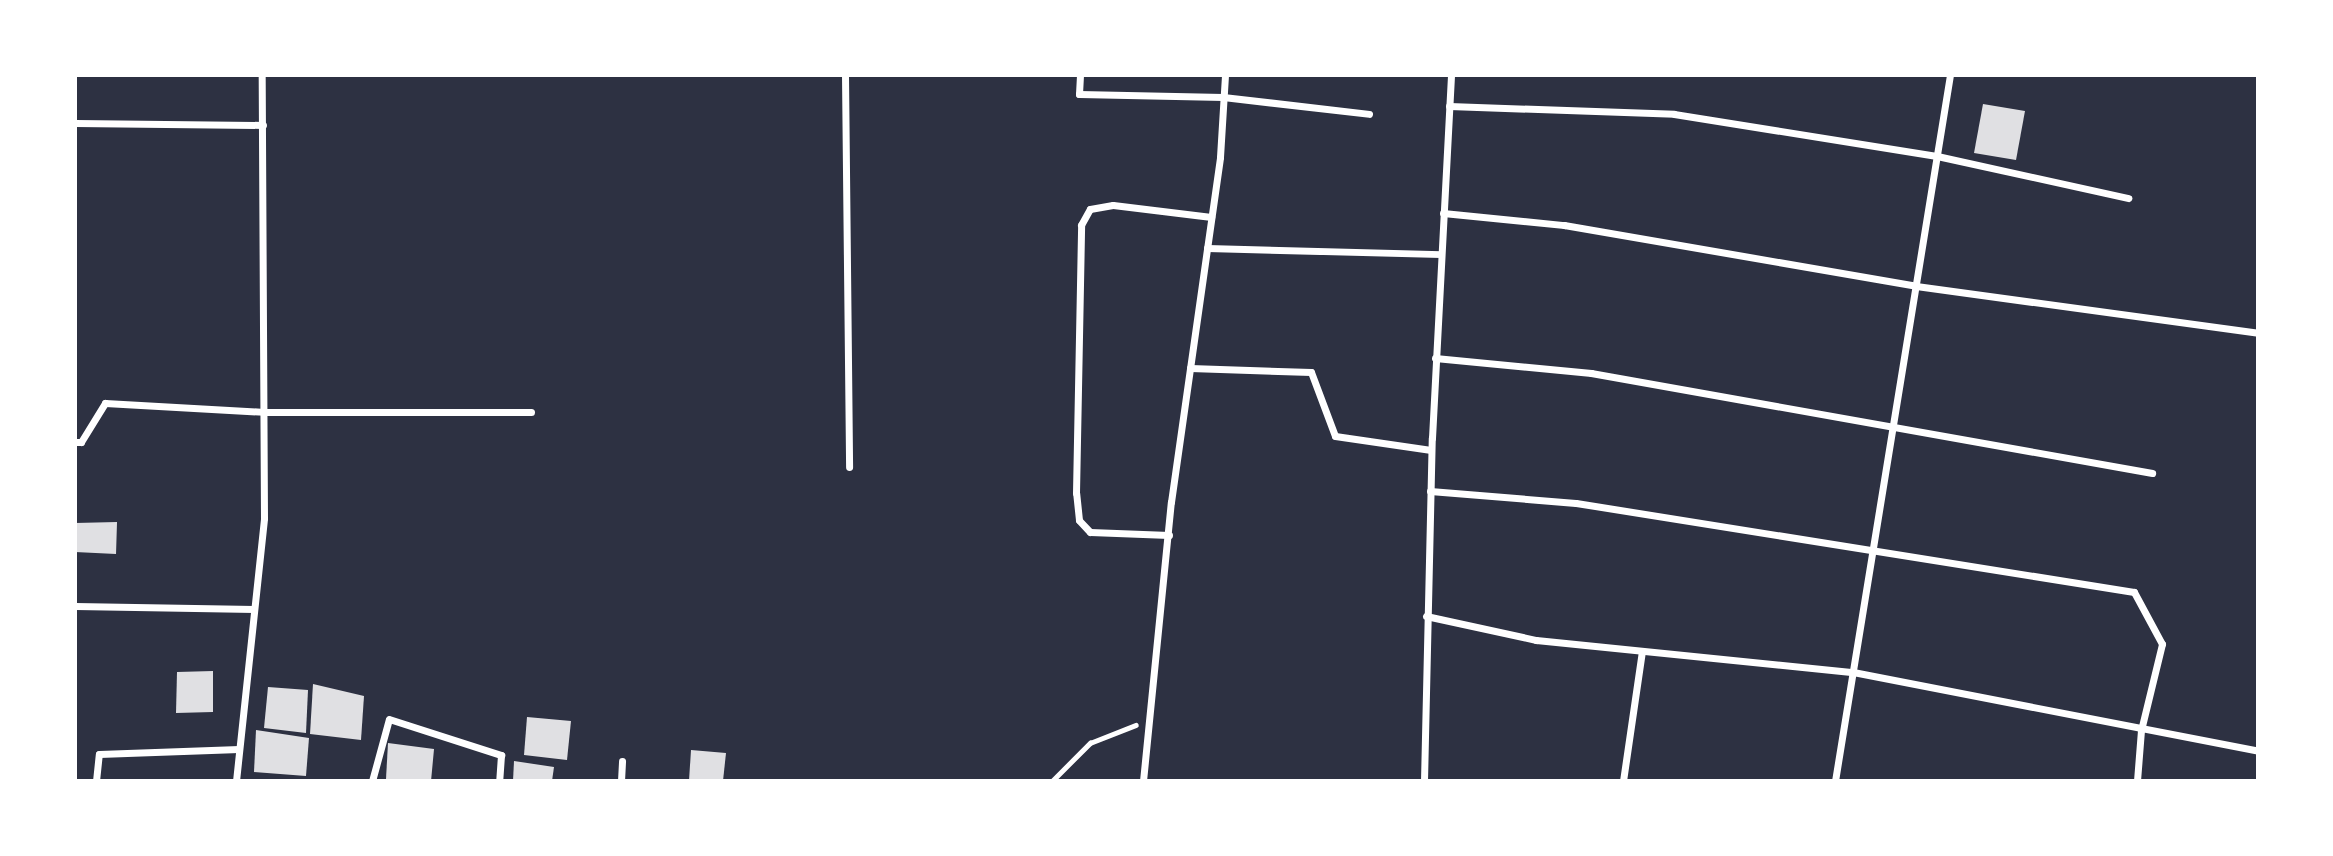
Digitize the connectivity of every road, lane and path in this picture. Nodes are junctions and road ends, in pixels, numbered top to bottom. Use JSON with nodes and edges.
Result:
{"nodes":[{"id":1,"x":262,"y":75,"type":"edge"},
{"id":2,"x":845,"y":75,"type":"edge"},
{"id":3,"x":1080,"y":75,"type":"edge"},
{"id":4,"x":1225,"y":75,"type":"edge"},
{"id":5,"x":1451,"y":75,"type":"edge"},
{"id":6,"x":1950,"y":75,"type":"edge"},
{"id":7,"x":1223,"y":97,"type":"junction"},
{"id":8,"x":1449,"y":106,"type":"junction"},
{"id":9,"x":1369,"y":114,"type":"dead end"},
{"id":10,"x":75,"y":123,"type":"edge"},
{"id":11,"x":263,"y":125,"type":"junction"},
{"id":12,"x":1937,"y":156,"type":"junction"},
{"id":13,"x":2128,"y":198,"type":"dead end"},
{"id":14,"x":1443,"y":214,"type":"junction"},
{"id":15,"x":1211,"y":218,"type":"junction"},
{"id":16,"x":1207,"y":248,"type":"junction"},
{"id":17,"x":1441,"y":254,"type":"junction"},
{"id":18,"x":1916,"y":286,"type":"junction"},
{"id":19,"x":2258,"y":333,"type":"edge"},
{"id":20,"x":1435,"y":358,"type":"junction"},
{"id":21,"x":1190,"y":368,"type":"junction"},
{"id":22,"x":264,"y":412,"type":"junction"},
{"id":23,"x":531,"y":412,"type":"dead end"},
{"id":24,"x":1893,"y":429,"type":"junction"},
{"id":25,"x":75,"y":442,"type":"edge"},
{"id":26,"x":1431,"y":450,"type":"junction"},
{"id":27,"x":849,"y":467,"type":"dead end"},
{"id":28,"x":2152,"y":473,"type":"dead end"},
{"id":29,"x":1430,"y":491,"type":"junction"},
{"id":30,"x":1169,"y":535,"type":"junction"},
{"id":31,"x":1872,"y":553,"type":"junction"},
{"id":32,"x":75,"y":606,"type":"edge"},
{"id":33,"x":254,"y":609,"type":"junction"},
{"id":34,"x":1426,"y":617,"type":"junction"},
{"id":35,"x":1642,"y":651,"type":"junction"},
{"id":36,"x":1853,"y":672,"type":"junction"},
{"id":37,"x":1149,"y":719,"type":"junction"},
{"id":38,"x":2141,"y":730,"type":"junction"},
{"id":39,"x":239,"y":749,"type":"junction"},
{"id":40,"x":2258,"y":751,"type":"edge"},
{"id":41,"x":622,"y":761,"type":"dead end"},
{"id":42,"x":96,"y":781,"type":"edge"},
{"id":43,"x":236,"y":781,"type":"edge"},
{"id":44,"x":372,"y":781,"type":"edge"},
{"id":45,"x":499,"y":781,"type":"edge"},
{"id":46,"x":621,"y":781,"type":"edge"},
{"id":47,"x":1052,"y":781,"type":"edge"},
{"id":48,"x":1143,"y":781,"type":"edge"},
{"id":49,"x":1424,"y":781,"type":"edge"},
{"id":50,"x":1622,"y":781,"type":"edge"},
{"id":51,"x":1835,"y":781,"type":"edge"},
{"id":52,"x":2137,"y":781,"type":"edge"}],
"edges":[{"from":1,"to":11,"type":"street"},
{"from":2,"to":27,"type":"street"},
{"from":3,"to":7,"type":"street"},
{"from":4,"to":7,"type":"street"},
{"from":5,"to":8,"type":"street"},
{"from":6,"to":12,"type":"street"},
{"from":7,"to":9,"type":"street"},
{"from":7,"to":15,"type":"street"},
{"from":8,"to":12,"type":"street"},
{"from":8,"to":14,"type":"street"},
{"from":10,"to":11,"type":"street"},
{"from":11,"to":22,"type":"street"},
{"from":12,"to":13,"type":"street"},
{"from":12,"to":18,"type":"street"},
{"from":14,"to":17,"type":"street"},
{"from":14,"to":18,"type":"street"},
{"from":15,"to":16,"type":"street"},
{"from":15,"to":30,"type":"street"},
{"from":16,"to":17,"type":"street"},
{"from":16,"to":21,"type":"street"},
{"from":17,"to":20,"type":"street"},
{"from":18,"to":19,"type":"street"},
{"from":18,"to":24,"type":"street"},
{"from":20,"to":24,"type":"street"},
{"from":20,"to":26,"type":"street"},
{"from":21,"to":26,"type":"street"},
{"from":21,"to":30,"type":"street"},
{"from":22,"to":23,"type":"street"},
{"from":22,"to":25,"type":"street"},
{"from":22,"to":33,"type":"street"},
{"from":24,"to":28,"type":"street"},
{"from":24,"to":31,"type":"street"},
{"from":26,"to":29,"type":"street"},
{"from":29,"to":31,"type":"street"},
{"from":29,"to":34,"type":"street"},
{"from":30,"to":37,"type":"street"},
{"from":31,"to":36,"type":"street"},
{"from":31,"to":38,"type":"street"},
{"from":32,"to":33,"type":"street"},
{"from":33,"to":39,"type":"street"},
{"from":34,"to":35,"type":"street"},
{"from":34,"to":49,"type":"street"},
{"from":35,"to":36,"type":"street"},
{"from":35,"to":50,"type":"street"},
{"from":36,"to":38,"type":"street"},
{"from":36,"to":51,"type":"street"},
{"from":37,"to":47,"type":"path"},
{"from":37,"to":48,"type":"street"},
{"from":38,"to":40,"type":"street"},
{"from":38,"to":52,"type":"street"},
{"from":39,"to":42,"type":"street"},
{"from":39,"to":43,"type":"street"},
{"from":41,"to":46,"type":"street"},
{"from":44,"to":45,"type":"street"}]}
